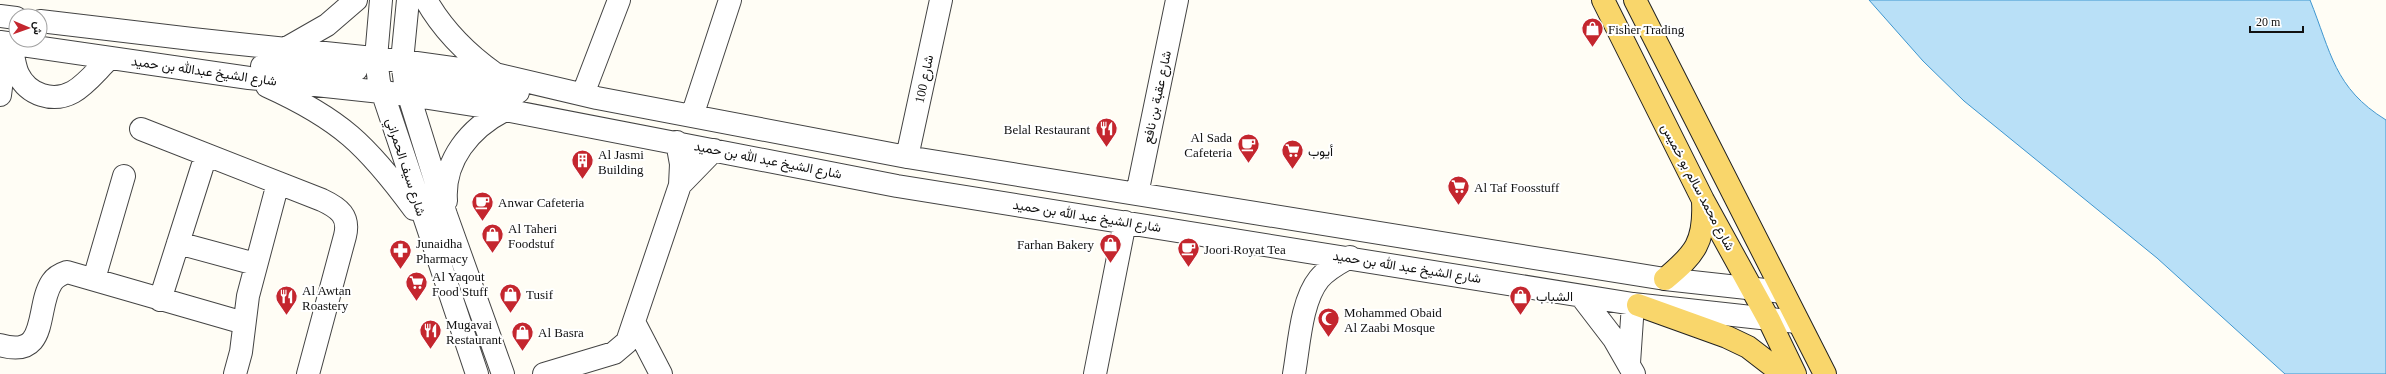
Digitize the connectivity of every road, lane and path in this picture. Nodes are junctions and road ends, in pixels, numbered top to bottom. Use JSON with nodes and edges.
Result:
{"nodes":[{"id":1,"x":356,"y":0,"type":"edge"},
{"id":2,"x":381,"y":0,"type":"edge"},
{"id":3,"x":408,"y":0,"type":"edge"},
{"id":4,"x":426,"y":0,"type":"edge"},
{"id":5,"x":619,"y":0,"type":"edge"},
{"id":6,"x":730,"y":0,"type":"edge"},
{"id":7,"x":941,"y":0,"type":"edge"},
{"id":8,"x":1177,"y":0,"type":"edge"},
{"id":9,"x":1603,"y":0,"type":"edge"},
{"id":10,"x":1635,"y":0,"type":"edge"},
{"id":11,"x":48,"y":22,"type":"edge"},
{"id":12,"x":6,"y":43,"type":"edge"},
{"id":13,"x":284,"y":49,"type":"junction"},
{"id":14,"x":110,"y":58,"type":"junction"},
{"id":15,"x":402,"y":61,"type":"junction"},
{"id":16,"x":377,"y":65,"type":"junction"},
{"id":17,"x":196,"y":69,"type":"junction"},
{"id":18,"x":495,"y":74,"type":"junction"},
{"id":19,"x":249,"y":78,"type":"junction"},
{"id":20,"x":407,"y":89,"type":"junction"},
{"id":21,"x":382,"y":93,"type":"junction"},
{"id":22,"x":0,"y":95,"type":"edge"},
{"id":23,"x":590,"y":96,"type":"junction"},
{"id":24,"x":505,"y":110,"type":"junction"},
{"id":25,"x":692,"y":116,"type":"junction"},
{"id":26,"x":141,"y":129,"type":"dead end"},
{"id":27,"x":676,"y":142,"type":"junction"},
{"id":28,"x":714,"y":150,"type":"junction"},
{"id":29,"x":206,"y":155,"type":"junction"},
{"id":30,"x":907,"y":157,"type":"junction"},
{"id":31,"x":124,"y":176,"type":"dead end"},
{"id":32,"x":278,"y":183,"type":"junction"},
{"id":33,"x":680,"y":185,"type":"junction"},
{"id":34,"x":1137,"y":194,"type":"junction"},
{"id":35,"x":1703,"y":200,"type":"junction"},
{"id":36,"x":446,"y":215,"type":"junction"},
{"id":37,"x":1125,"y":222,"type":"junction"},
{"id":38,"x":425,"y":224,"type":"junction"},
{"id":39,"x":178,"y":243,"type":"junction"},
{"id":40,"x":1350,"y":257,"type":"junction"},
{"id":41,"x":255,"y":264,"type":"junction"},
{"id":42,"x":94,"y":279,"type":"junction"},
{"id":43,"x":1665,"y":279,"type":"junction"},
{"id":44,"x":1752,"y":288,"type":"junction"},
{"id":45,"x":1783,"y":292,"type":"junction"},
{"id":46,"x":1581,"y":296,"type":"junction"},
{"id":47,"x":160,"y":300,"type":"junction"},
{"id":48,"x":1635,"y":305,"type":"junction"},
{"id":49,"x":1769,"y":320,"type":"junction"},
{"id":50,"x":634,"y":322,"type":"junction"},
{"id":51,"x":1797,"y":322,"type":"junction"},
{"id":52,"x":244,"y":323,"type":"junction"},
{"id":53,"x":0,"y":345,"type":"edge"},
{"id":54,"x":1631,"y":369,"type":"edge"},
{"id":55,"x":235,"y":374,"type":"edge"},
{"id":56,"x":308,"y":374,"type":"edge"},
{"id":57,"x":477,"y":374,"type":"edge"},
{"id":58,"x":503,"y":374,"type":"edge"},
{"id":59,"x":544,"y":374,"type":"edge"},
{"id":60,"x":661,"y":374,"type":"edge"},
{"id":61,"x":1095,"y":374,"type":"edge"},
{"id":62,"x":1294,"y":374,"type":"edge"},
{"id":63,"x":1783,"y":374,"type":"edge"},
{"id":64,"x":1795,"y":374,"type":"edge"},
{"id":65,"x":1825,"y":374,"type":"edge"}],
"edges":[{"from":1,"to":13,"type":"street"},
{"from":2,"to":16,"type":"street","name":"شارع سيف الحمراني"},
{"from":3,"to":15,"type":"street","name":"شارع سيف الحمراني"},
{"from":4,"to":18,"type":"street"},
{"from":5,"to":23,"type":"street"},
{"from":6,"to":25,"type":"street"},
{"from":7,"to":30,"type":"street","name":"شارع 100"},
{"from":8,"to":34,"type":"street","name":"شارع عقبة بن نافع"},
{"from":9,"to":35,"type":"main road","name":"شارع محمد سالم بو خميس"},
{"from":10,"to":45,"type":"main road","name":"شارع محمد سالم بو خميس"},
{"from":11,"to":13,"type":"street"},
{"from":12,"to":14,"type":"street","name":"شارع الشيخ عبدالله بن حميد"},
{"from":12,"to":14,"type":"street"},
{"from":12,"to":22,"type":"street"},
{"from":13,"to":16,"type":"street"},
{"from":14,"to":17,"type":"street","name":"شارع الشيخ عبدالله بن حميد"},
{"from":15,"to":16,"type":"street"},
{"from":15,"to":18,"type":"street"},
{"from":15,"to":20,"type":"street","name":"شارع سيف الحمراني"},
{"from":16,"to":17,"type":"street"},
{"from":16,"to":21,"type":"street","name":"شارع سيف الحمراني"},
{"from":17,"to":19,"type":"street","name":"شارع الشيخ عبدالله بن حميد"},
{"from":18,"to":23,"type":"street"},
{"from":19,"to":21,"type":"street","name":"شارع الشيخ عبدالله بن حميد"},
{"from":19,"to":38,"type":"street"},
{"from":20,"to":21,"type":"street","name":"شارع الشيخ عبدالله بن حميد"},
{"from":20,"to":23,"type":"street"},
{"from":20,"to":24,"type":"street","name":"شارع الشيخ عبد الله بن حميد"},
{"from":20,"to":36,"type":"street","name":"شارع سيف الحمراني"},
{"from":21,"to":38,"type":"street","name":"شارع سيف الحمراني"},
{"from":23,"to":25,"type":"street"},
{"from":24,"to":27,"type":"street","name":"شارع الشيخ عبد الله بن حميد"},
{"from":24,"to":36,"type":"street"},
{"from":25,"to":30,"type":"street"},
{"from":26,"to":29,"type":"street"},
{"from":27,"to":28,"type":"street","name":"شارع الشيخ عبد الله بن حميد"},
{"from":27,"to":33,"type":"street"},
{"from":28,"to":33,"type":"street"},
{"from":28,"to":37,"type":"street","name":"شارع الشيخ عبد الله بن حميد"},
{"from":29,"to":32,"type":"street"},
{"from":29,"to":39,"type":"street"},
{"from":30,"to":34,"type":"street"},
{"from":31,"to":42,"type":"street"},
{"from":32,"to":41,"type":"street"},
{"from":32,"to":56,"type":"street"},
{"from":33,"to":50,"type":"street"},
{"from":34,"to":43,"type":"street"},
{"from":35,"to":43,"type":"main road"},
{"from":35,"to":44,"type":"main road","name":"شارع محمد سالم بو خميس"},
{"from":36,"to":58,"type":"street","name":"شارع سيف الحمراني"},
{"from":37,"to":40,"type":"street","name":"شارع الشيخ عبد الله بن حميد"},
{"from":37,"to":61,"type":"street"},
{"from":38,"to":57,"type":"street","name":"شارع سيف الحمراني"},
{"from":39,"to":41,"type":"street"},
{"from":39,"to":47,"type":"street"},
{"from":40,"to":46,"type":"street","name":"شارع الشيخ عبد الله بن حميد"},
{"from":40,"to":62,"type":"street"},
{"from":41,"to":52,"type":"street"},
{"from":42,"to":47,"type":"street"},
{"from":42,"to":53,"type":"street"},
{"from":43,"to":44,"type":"street"},
{"from":44,"to":45,"type":"street"},
{"from":44,"to":49,"type":"main road","name":"شارع محمد سالم بو خميس"},
{"from":45,"to":51,"type":"main road","name":"شارع محمد سالم بو خميس"},
{"from":46,"to":48,"type":"street","name":"شارع الشيخ عبد الله بن حميد"},
{"from":46,"to":54,"type":"street"},
{"from":47,"to":52,"type":"street"},
{"from":48,"to":49,"type":"street","name":"شارع الشيخ عبد الله بن حميد"},
{"from":48,"to":54,"type":"street"},
{"from":48,"to":63,"type":"main road"},
{"from":49,"to":51,"type":"street"},
{"from":49,"to":64,"type":"main road","name":"شارع محمد سالم بو خميس"},
{"from":50,"to":59,"type":"street"},
{"from":50,"to":60,"type":"street"},
{"from":51,"to":65,"type":"main road","name":"شارع محمد سالم بو خميس"},
{"from":52,"to":55,"type":"street"}]}
